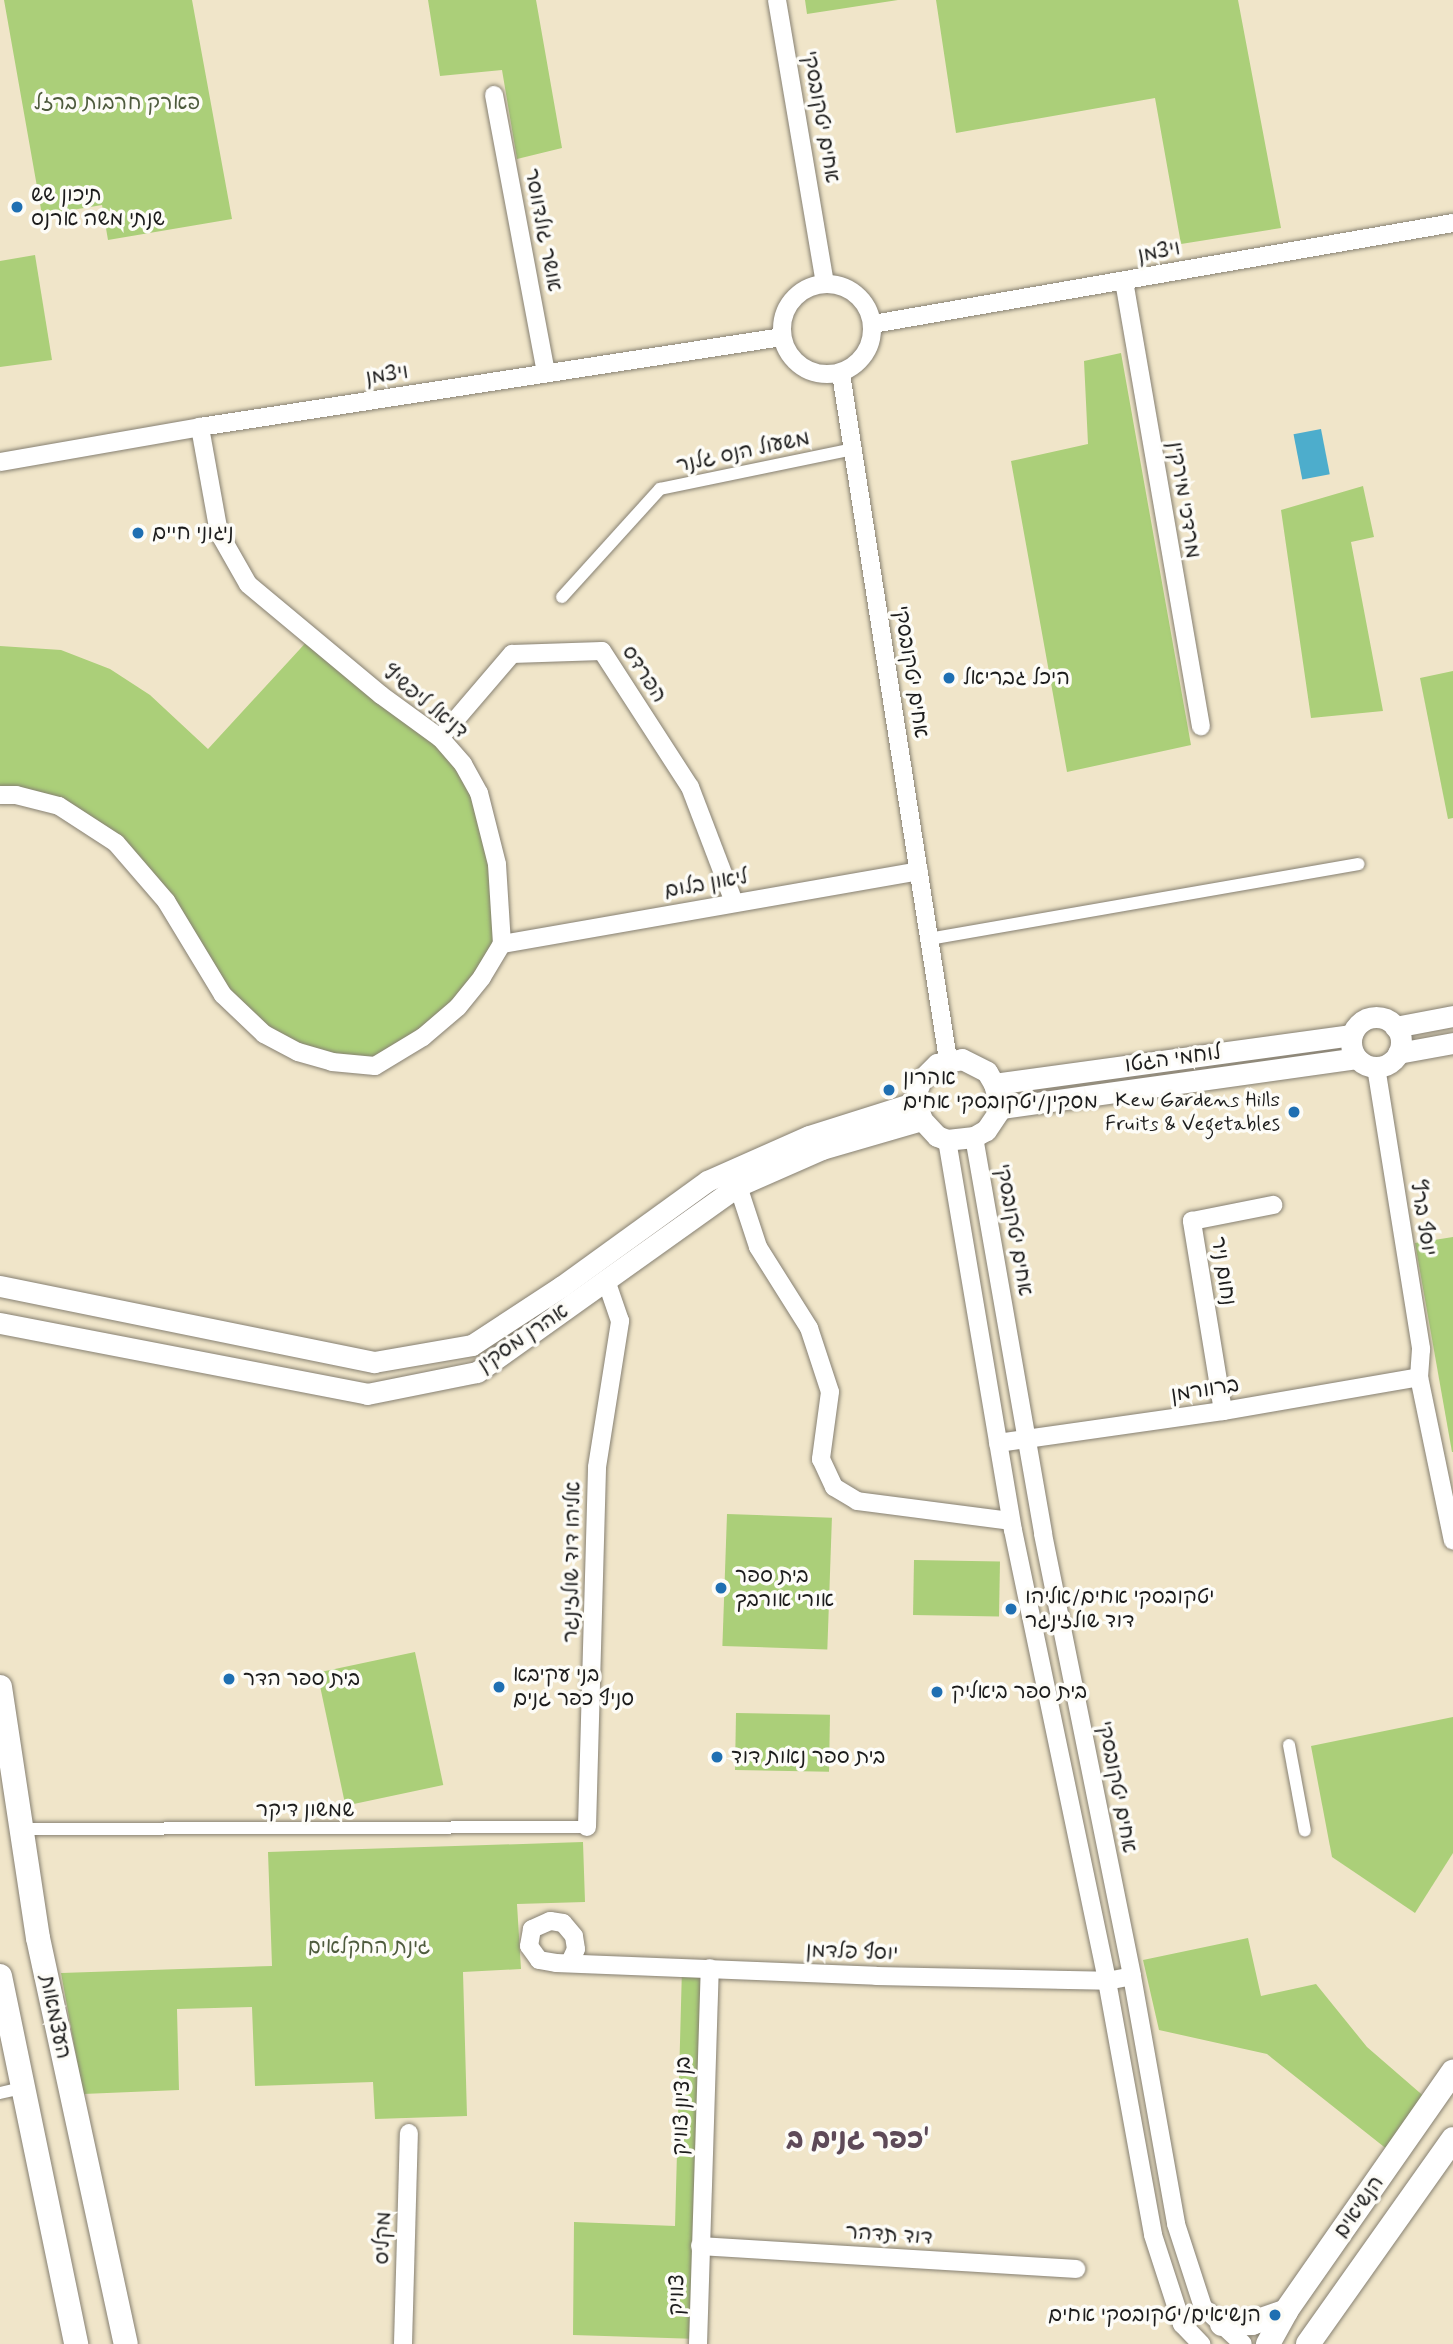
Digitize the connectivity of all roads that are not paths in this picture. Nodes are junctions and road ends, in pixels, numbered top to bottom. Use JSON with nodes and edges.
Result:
{"nodes":[{"id":1,"x":777,"y":0,"type":"edge"},
{"id":2,"x":494,"y":95,"type":"dead end"},
{"id":3,"x":1453,"y":223,"type":"edge"},
{"id":4,"x":1124,"y":282,"type":"junction"},
{"id":5,"x":825,"y":283,"type":"junction"},
{"id":6,"x":873,"y":324,"type":"junction"},
{"id":7,"x":782,"y":337,"type":"junction"},
{"id":8,"x":546,"y":373,"type":"junction"},
{"id":9,"x":841,"y":374,"type":"junction"},
{"id":10,"x":200,"y":427,"type":"junction"},
{"id":11,"x":853,"y":449,"type":"junction"},
{"id":12,"x":0,"y":462,"type":"edge"},
{"id":13,"x":562,"y":597,"type":"dead end"},
{"id":14,"x":1201,"y":726,"type":"dead end"},
{"id":15,"x":440,"y":738,"type":"junction"},
{"id":16,"x":0,"y":794,"type":"edge"},
{"id":17,"x":1358,"y":863,"type":"dead end"},
{"id":18,"x":919,"y":871,"type":"junction"},
{"id":19,"x":734,"y":902,"type":"junction"},
{"id":20,"x":929,"y":939,"type":"junction"},
{"id":21,"x":502,"y":944,"type":"junction"},
{"id":22,"x":1453,"y":1016,"type":"edge"},
{"id":23,"x":1395,"y":1027,"type":"junction"},
{"id":24,"x":1352,"y":1035,"type":"junction"},
{"id":25,"x":1453,"y":1043,"type":"edge"},
{"id":26,"x":1398,"y":1053,"type":"junction"},
{"id":27,"x":1356,"y":1058,"type":"junction"},
{"id":28,"x":948,"y":1060,"type":"junction"},
{"id":29,"x":1376,"y":1067,"type":"junction"},
{"id":30,"x":995,"y":1084,"type":"junction"},
{"id":31,"x":1000,"y":1108,"type":"junction"},
{"id":32,"x":919,"y":1111,"type":"junction"},
{"id":33,"x":974,"y":1138,"type":"junction"},
{"id":34,"x":947,"y":1140,"type":"junction"},
{"id":35,"x":738,"y":1186,"type":"junction"},
{"id":36,"x":1273,"y":1205,"type":"dead end"},
{"id":37,"x":606,"y":1280,"type":"junction"},
{"id":38,"x":0,"y":1286,"type":"edge"},
{"id":39,"x":0,"y":1322,"type":"edge"},
{"id":40,"x":1419,"y":1377,"type":"junction"},
{"id":41,"x":1223,"y":1411,"type":"junction"},
{"id":42,"x":1029,"y":1441,"type":"junction"},
{"id":43,"x":998,"y":1443,"type":"junction"},
{"id":44,"x":1011,"y":1521,"type":"junction"},
{"id":45,"x":1453,"y":1541,"type":"edge"},
{"id":46,"x":0,"y":1688,"type":"edge"},
{"id":47,"x":1289,"y":1745,"type":"dead end"},
{"id":48,"x":587,"y":1827,"type":"joint"},
{"id":49,"x":22,"y":1829,"type":"junction"},
{"id":50,"x":1306,"y":1831,"type":"dead end"},
{"id":51,"x":569,"y":1962,"type":"dead end"},
{"id":52,"x":710,"y":1968,"type":"junction"},
{"id":53,"x":0,"y":1976,"type":"edge"},
{"id":54,"x":1132,"y":1976,"type":"junction"},
{"id":55,"x":1107,"y":1981,"type":"junction"},
{"id":56,"x":1453,"y":2072,"type":"edge"},
{"id":57,"x":11,"y":2090,"type":"edge"},
{"id":58,"x":408,"y":2133,"type":"dead end"},
{"id":59,"x":1453,"y":2139,"type":"edge"},
{"id":60,"x":700,"y":2246,"type":"junction"},
{"id":61,"x":1076,"y":2269,"type":"dead end"},
{"id":62,"x":1286,"y":2312,"type":"junction"},
{"id":63,"x":1222,"y":2324,"type":"junction"},
{"id":64,"x":76,"y":2344,"type":"edge"},
{"id":65,"x":126,"y":2344,"type":"edge"},
{"id":66,"x":403,"y":2344,"type":"edge"},
{"id":67,"x":698,"y":2344,"type":"edge"},
{"id":68,"x":1201,"y":2344,"type":"edge"},
{"id":69,"x":1243,"y":2344,"type":"edge"},
{"id":70,"x":1268,"y":2344,"type":"edge"},
{"id":71,"x":1308,"y":2344,"type":"edge"}],
"edges":[{"from":1,"to":5,"type":"street","name":"אחים יטקובסקי"},
{"from":2,"to":8,"type":"street","name":"אושר גולדווסר"},
{"from":3,"to":4,"type":"street","name":"ויצמן"},
{"from":4,"to":6,"type":"street","name":"ויצמן"},
{"from":4,"to":14,"type":"street","name":"מרדכי מירקין"},
{"from":5,"to":6,"type":"street"},
{"from":5,"to":7,"type":"street"},
{"from":6,"to":9,"type":"street"},
{"from":7,"to":8,"type":"street","name":"ויצמן"},
{"from":7,"to":9,"type":"street"},
{"from":8,"to":10,"type":"street","name":"ויצמן"},
{"from":9,"to":11,"type":"street","name":"אחים יטקובסקי"},
{"from":10,"to":12,"type":"street","name":"ויצמן"},
{"from":10,"to":15,"type":"street","name":"דניאל ליפשיץ"},
{"from":11,"to":13,"type":"street","name":"משעול הנס גלנר"},
{"from":11,"to":18,"type":"street","name":"אחים יטקובסקי"},
{"from":15,"to":19,"type":"street","name":"הפרדס"},
{"from":15,"to":21,"type":"street","name":"דניאל ליפשיץ"},
{"from":16,"to":21,"type":"street"},
{"from":17,"to":20,"type":"street"},
{"from":18,"to":19,"type":"street","name":"ליאון בלום"},
{"from":18,"to":20,"type":"street","name":"אחים יטקובסקי"},
{"from":19,"to":21,"type":"street","name":"ליאון בלום"},
{"from":20,"to":28,"type":"street","name":"אחים יטקובסקי"},
{"from":22,"to":23,"type":"street","name":"לוחמי הגטו"},
{"from":23,"to":24,"type":"street","name":"לוחמי הגטו"},
{"from":23,"to":26,"type":"street"},
{"from":24,"to":27,"type":"street"},
{"from":24,"to":30,"type":"street","name":"לוחמי הגטו"},
{"from":25,"to":26,"type":"street"},
{"from":26,"to":29,"type":"street"},
{"from":27,"to":29,"type":"street"},
{"from":27,"to":31,"type":"street","name":"לוחמי הגטו"},
{"from":28,"to":30,"type":"street"},
{"from":28,"to":32,"type":"street"},
{"from":29,"to":40,"type":"street","name":"יוסף ברץ"},
{"from":30,"to":31,"type":"street"},
{"from":31,"to":33,"type":"street"},
{"from":32,"to":34,"type":"street"},
{"from":32,"to":35,"type":"street","name":"אהרן מסקין"},
{"from":32,"to":38,"type":"street","name":"אהרן מסקין"},
{"from":33,"to":34,"type":"street"},
{"from":33,"to":42,"type":"street","name":"אחים יטקובסקי"},
{"from":34,"to":43,"type":"street"},
{"from":35,"to":37,"type":"street","name":"אהרן מסקין"},
{"from":35,"to":44,"type":"street"},
{"from":36,"to":41,"type":"street","name":"נחום ניר"},
{"from":37,"to":39,"type":"street","name":"אהרן מסקין"},
{"from":37,"to":48,"type":"street","name":"אליהו דוד שולזינגר"},
{"from":40,"to":41,"type":"street","name":"ברוורמן"},
{"from":40,"to":45,"type":"street","name":"יוסף ברץ"},
{"from":41,"to":42,"type":"street","name":"ברוורמן"},
{"from":42,"to":43,"type":"street","name":"ברוורמן"},
{"from":42,"to":54,"type":"street","name":"אחים יטקובסקי"},
{"from":43,"to":44,"type":"street"},
{"from":44,"to":55,"type":"street"},
{"from":46,"to":49,"type":"main road","name":"העצמאות"},
{"from":47,"to":50,"type":"street"},
{"from":48,"to":49,"type":"street","name":"שמשון דיקר"},
{"from":49,"to":65,"type":"main road","name":"העצמאות"},
{"from":51,"to":52,"type":"street","name":"יוסף פלדמן"},
{"from":52,"to":55,"type":"street","name":"יוסף פלדמן"},
{"from":52,"to":60,"type":"street","name":"בן ציון צוויק"},
{"from":53,"to":57,"type":"main road"},
{"from":54,"to":55,"type":"street","name":"יוסף פלדמן"},
{"from":54,"to":63,"type":"street","name":"אחים יטקובסקי"},
{"from":55,"to":68,"type":"street"},
{"from":56,"to":62,"type":"main road","name":"הנשיאים"},
{"from":57,"to":64,"type":"main road"},
{"from":58,"to":66,"type":"street","name":"מקליס"},
{"from":59,"to":71,"type":"main road","name":"הנשיאים"},
{"from":60,"to":61,"type":"street","name":"דוד תדהר"},
{"from":60,"to":67,"type":"street","name":"צוויק"},
{"from":62,"to":63,"type":"main road"},
{"from":62,"to":70,"type":"main road","name":"הנשיאים"},
{"from":63,"to":69,"type":"street","name":"אחים יטקובסקי"}]}
